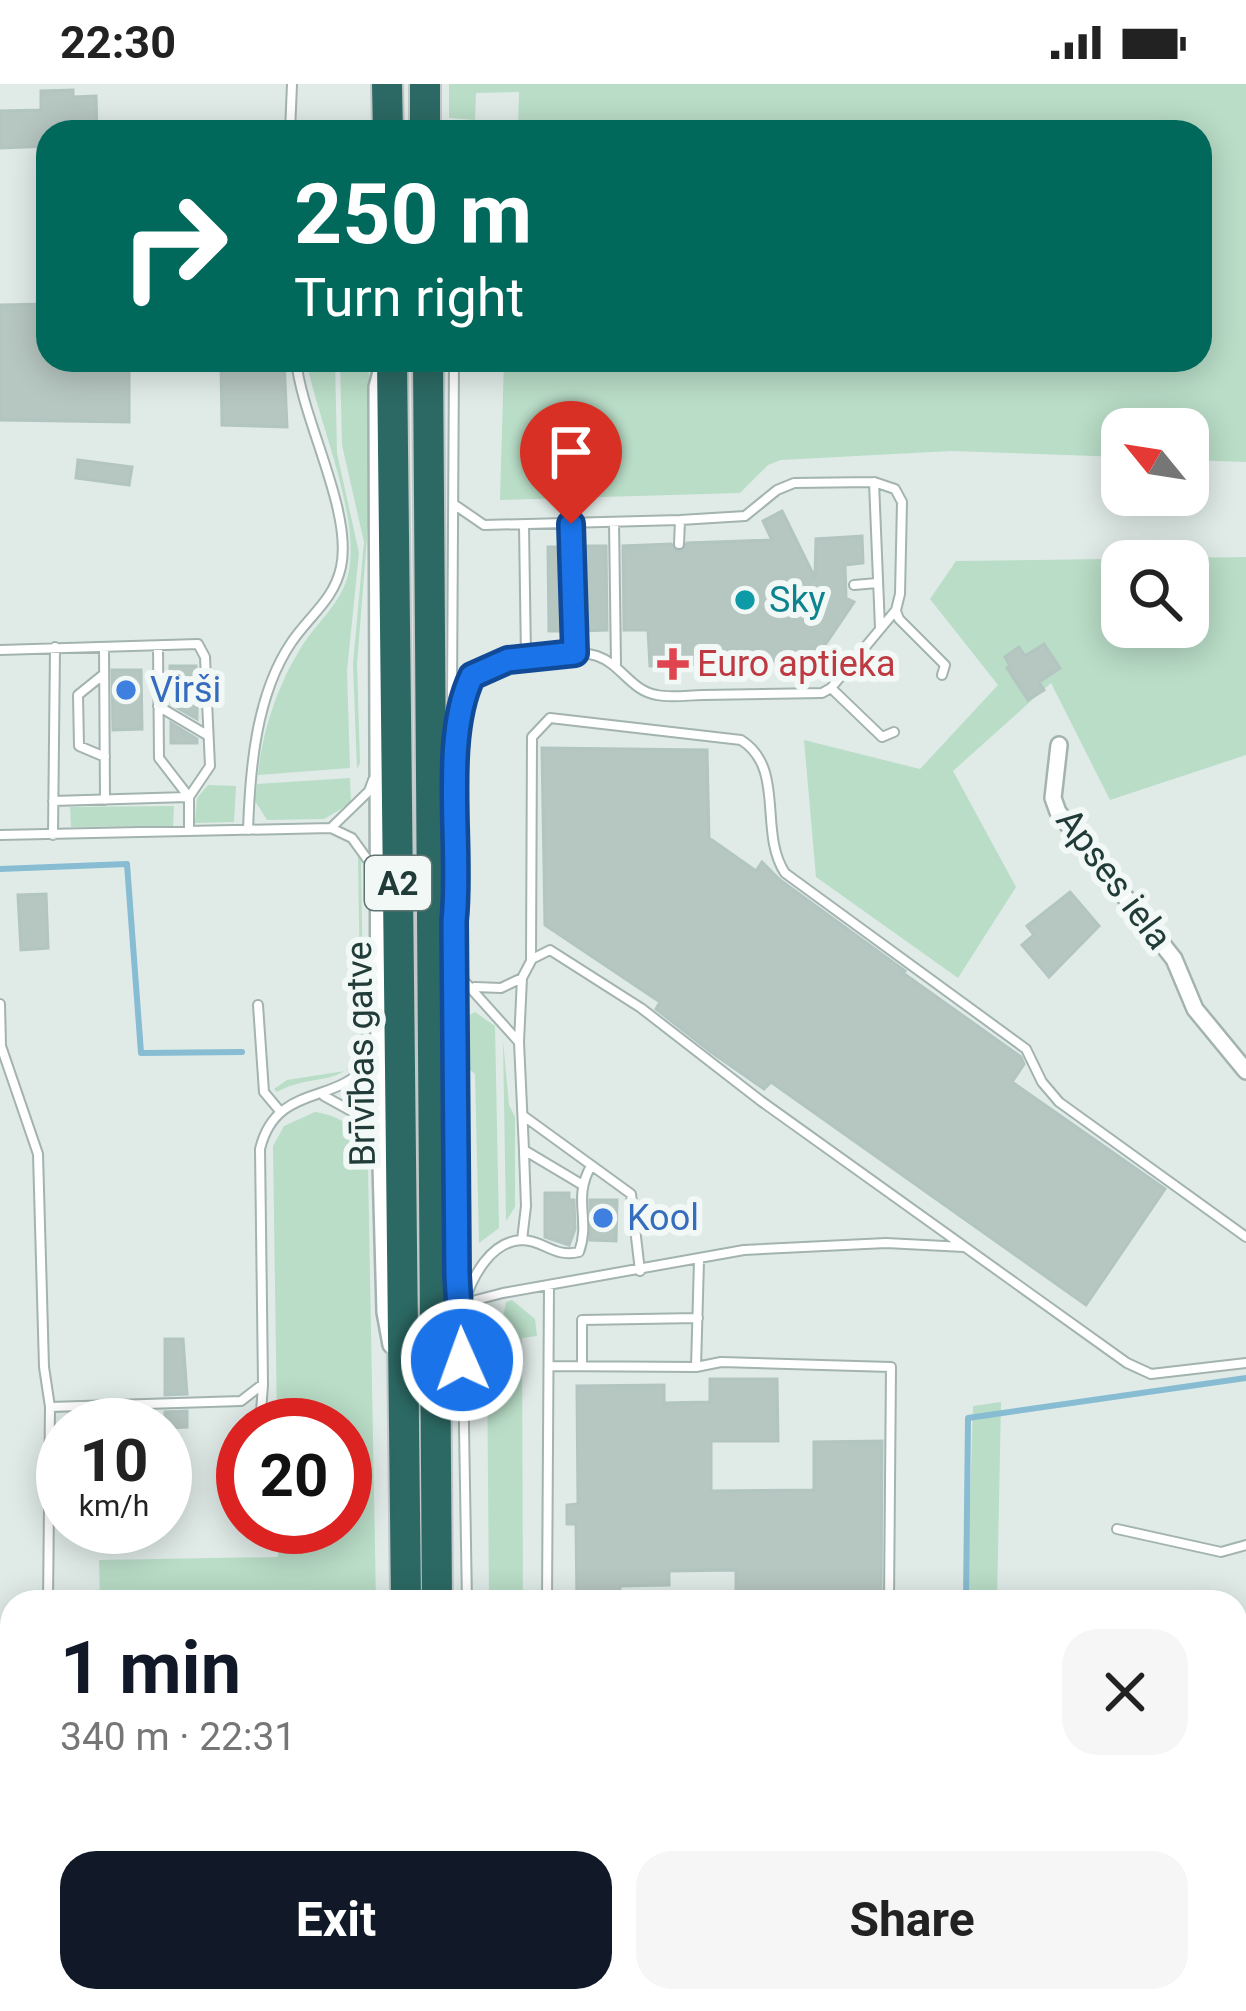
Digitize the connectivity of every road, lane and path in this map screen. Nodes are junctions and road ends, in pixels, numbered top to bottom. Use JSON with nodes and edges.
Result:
{"nodes":[{"id":1,"x":292,"y":84,"type":"edge"},
{"id":2,"x":387,"y":84,"type":"edge"},
{"id":3,"x":425,"y":84,"type":"edge"},
{"id":4,"x":290,"y":120,"type":"edge"},
{"id":5,"x":388,"y":120,"type":"edge"},
{"id":6,"x":425,"y":120,"type":"edge"},
{"id":7,"x":298,"y":372,"type":"edge"},
{"id":8,"x":383,"y":372,"type":"edge"},
{"id":9,"x":388,"y":372,"type":"edge"},
{"id":10,"x":428,"y":372,"type":"edge"},
{"id":11,"x":454,"y":372,"type":"edge"},
{"id":12,"x":874,"y":482,"type":"junction"},
{"id":13,"x":455,"y":505,"type":"junction"},
{"id":14,"x":680,"y":520,"type":"junction"},
{"id":15,"x":614,"y":522,"type":"junction"},
{"id":16,"x":571,"y":524,"type":"junction"},
{"id":17,"x":524,"y":525,"type":"junction"},
{"id":18,"x":679,"y":544,"type":"dead end"},
{"id":19,"x":877,"y":584,"type":"junction"},
{"id":20,"x":854,"y":585,"type":"dead end"},
{"id":21,"x":896,"y":610,"type":"junction"},
{"id":22,"x":880,"y":628,"type":"junction"},
{"id":23,"x":104,"y":646,"type":"junction"},
{"id":24,"x":158,"y":646,"type":"junction"},
{"id":25,"x":55,"y":647,"type":"junction"},
{"id":26,"x":0,"y":650,"type":"edge"},
{"id":27,"x":575,"y":653,"type":"junction"},
{"id":28,"x":526,"y":658,"type":"junction"},
{"id":29,"x":616,"y":665,"type":"junction"},
{"id":30,"x":104,"y":674,"type":"junction"},
{"id":31,"x":158,"y":675,"type":"junction"},
{"id":32,"x":942,"y":675,"type":"dead end"},
{"id":33,"x":831,"y":688,"type":"junction"},
{"id":34,"x":207,"y":702,"type":"junction"},
{"id":35,"x":158,"y":706,"type":"junction"},
{"id":36,"x":458,"y":726,"type":"junction"},
{"id":37,"x":894,"y":732,"type":"dead end"},
{"id":38,"x":208,"y":736,"type":"junction"},
{"id":39,"x":1059,"y":745,"type":"dead end"},
{"id":40,"x":105,"y":757,"type":"junction"},
{"id":41,"x":378,"y":761,"type":"junction"},
{"id":42,"x":189,"y":797,"type":"junction"},
{"id":43,"x":105,"y":800,"type":"junction"},
{"id":44,"x":53,"y":801,"type":"junction"},
{"id":45,"x":331,"y":827,"type":"junction"},
{"id":46,"x":189,"y":830,"type":"junction"},
{"id":47,"x":248,"y":830,"type":"junction"},
{"id":48,"x":53,"y":835,"type":"junction"},
{"id":49,"x":0,"y":836,"type":"edge"},
{"id":50,"x":377,"y":877,"type":"junction"},
{"id":51,"x":531,"y":961,"type":"junction"},
{"id":52,"x":455,"y":971,"type":"junction"},
{"id":53,"x":522,"y":978,"type":"junction"},
{"id":54,"x":474,"y":987,"type":"junction"},
{"id":55,"x":0,"y":1004,"type":"edge"},
{"id":56,"x":258,"y":1005,"type":"dead end"},
{"id":57,"x":379,"y":1031,"type":"junction"},
{"id":58,"x":519,"y":1042,"type":"junction"},
{"id":59,"x":1246,"y":1071,"type":"edge"},
{"id":60,"x":324,"y":1096,"type":"junction"},
{"id":61,"x":279,"y":1110,"type":"junction"},
{"id":62,"x":524,"y":1116,"type":"junction"},
{"id":63,"x":524,"y":1150,"type":"junction"},
{"id":64,"x":380,"y":1158,"type":"junction"},
{"id":65,"x":591,"y":1166,"type":"junction"},
{"id":66,"x":580,"y":1184,"type":"junction"},
{"id":67,"x":1246,"y":1237,"type":"edge"},
{"id":68,"x":522,"y":1240,"type":"junction"},
{"id":69,"x":965,"y":1246,"type":"junction"},
{"id":70,"x":699,"y":1261,"type":"junction"},
{"id":71,"x":640,"y":1270,"type":"junction"},
{"id":72,"x":549,"y":1286,"type":"junction"},
{"id":73,"x":462,"y":1310,"type":"junction"},
{"id":74,"x":698,"y":1318,"type":"junction"},
{"id":75,"x":1246,"y":1363,"type":"edge"},
{"id":76,"x":582,"y":1365,"type":"junction"},
{"id":77,"x":549,"y":1366,"type":"junction"},
{"id":78,"x":696,"y":1367,"type":"junction"},
{"id":79,"x":263,"y":1384,"type":"junction"},
{"id":80,"x":49,"y":1398,"type":"edge"},
{"id":81,"x":262,"y":1398,"type":"edge"},
{"id":82,"x":192,"y":1403,"type":"edge"},
{"id":83,"x":403,"y":1407,"type":"junction"},
{"id":84,"x":1117,"y":1529,"type":"dead end"},
{"id":85,"x":1246,"y":1545,"type":"edge"},
{"id":86,"x":48,"y":1554,"type":"edge"},
{"id":87,"x":48,"y":1590,"type":"edge"},
{"id":88,"x":406,"y":1590,"type":"edge"},
{"id":89,"x":437,"y":1590,"type":"edge"},
{"id":90,"x":467,"y":1590,"type":"edge"},
{"id":91,"x":547,"y":1590,"type":"edge"},
{"id":92,"x":889,"y":1590,"type":"edge"}],
"edges":[{"from":1,"to":4,"type":"lane"},
{"from":2,"to":5,"type":"highway"},
{"from":3,"to":6,"type":"highway"},
{"from":7,"to":47,"type":"lane"},
{"from":8,"to":41,"type":"street"},
{"from":9,"to":83,"type":"highway","name":"Brīvības gatve","number":"A2"},
{"from":10,"to":89,"type":"highway","name":"Brīvības gatve","number":"A2"},
{"from":11,"to":13,"type":"lane"},
{"from":12,"to":14,"type":"lane"},
{"from":12,"to":19,"type":"lane"},
{"from":12,"to":21,"type":"lane"},
{"from":13,"to":17,"type":"lane"},
{"from":13,"to":36,"type":"lane"},
{"from":14,"to":15,"type":"lane"},
{"from":14,"to":18,"type":"lane"},
{"from":15,"to":16,"type":"lane"},
{"from":15,"to":29,"type":"lane"},
{"from":16,"to":17,"type":"lane"},
{"from":16,"to":27,"type":"lane"},
{"from":17,"to":28,"type":"lane"},
{"from":19,"to":20,"type":"lane"},
{"from":19,"to":22,"type":"lane"},
{"from":21,"to":22,"type":"lane"},
{"from":21,"to":32,"type":"lane"},
{"from":22,"to":33,"type":"lane"},
{"from":23,"to":24,"type":"lane"},
{"from":23,"to":25,"type":"lane"},
{"from":23,"to":30,"type":"lane"},
{"from":24,"to":31,"type":"lane"},
{"from":24,"to":34,"type":"lane"},
{"from":25,"to":26,"type":"lane"},
{"from":25,"to":44,"type":"lane"},
{"from":27,"to":28,"type":"lane"},
{"from":27,"to":29,"type":"lane"},
{"from":28,"to":36,"type":"lane"},
{"from":29,"to":33,"type":"lane"},
{"from":30,"to":40,"type":"lane"},
{"from":30,"to":40,"type":"lane"},
{"from":31,"to":34,"type":"lane"},
{"from":31,"to":35,"type":"lane"},
{"from":33,"to":37,"type":"lane"},
{"from":34,"to":38,"type":"lane"},
{"from":35,"to":38,"type":"lane"},
{"from":35,"to":42,"type":"lane"},
{"from":36,"to":52,"type":"lane"},
{"from":38,"to":42,"type":"lane"},
{"from":39,"to":59,"type":"street","name":"Apses iela"},
{"from":40,"to":43,"type":"lane"},
{"from":41,"to":45,"type":"lane"},
{"from":41,"to":50,"type":"street"},
{"from":42,"to":43,"type":"lane"},
{"from":42,"to":46,"type":"lane"},
{"from":43,"to":44,"type":"lane"},
{"from":44,"to":48,"type":"lane"},
{"from":45,"to":47,"type":"lane"},
{"from":45,"to":50,"type":"lane"},
{"from":46,"to":47,"type":"lane"},
{"from":46,"to":48,"type":"lane"},
{"from":48,"to":49,"type":"lane"},
{"from":50,"to":57,"type":"street"},
{"from":51,"to":53,"type":"lane"},
{"from":51,"to":67,"type":"lane"},
{"from":51,"to":69,"type":"lane"},
{"from":52,"to":54,"type":"lane"},
{"from":52,"to":73,"type":"lane"},
{"from":53,"to":54,"type":"lane"},
{"from":53,"to":58,"type":"lane"},
{"from":54,"to":58,"type":"lane"},
{"from":55,"to":80,"type":"lane"},
{"from":56,"to":61,"type":"lane"},
{"from":57,"to":60,"type":"lane"},
{"from":57,"to":64,"type":"street"},
{"from":58,"to":62,"type":"lane"},
{"from":60,"to":61,"type":"lane"},
{"from":60,"to":64,"type":"lane"},
{"from":61,"to":79,"type":"lane"},
{"from":62,"to":63,"type":"lane"},
{"from":62,"to":65,"type":"lane"},
{"from":63,"to":66,"type":"lane"},
{"from":63,"to":68,"type":"lane"},
{"from":64,"to":83,"type":"street"},
{"from":65,"to":66,"type":"lane"},
{"from":65,"to":71,"type":"lane"},
{"from":66,"to":68,"type":"lane"},
{"from":68,"to":73,"type":"lane"},
{"from":69,"to":70,"type":"lane"},
{"from":69,"to":75,"type":"lane"},
{"from":70,"to":71,"type":"lane"},
{"from":70,"to":74,"type":"lane"},
{"from":71,"to":72,"type":"lane"},
{"from":72,"to":73,"type":"lane"},
{"from":72,"to":77,"type":"lane"},
{"from":73,"to":90,"type":"lane"},
{"from":74,"to":76,"type":"lane"},
{"from":74,"to":78,"type":"lane"},
{"from":76,"to":77,"type":"lane"},
{"from":76,"to":78,"type":"lane"},
{"from":77,"to":91,"type":"lane"},
{"from":78,"to":92,"type":"lane"},
{"from":79,"to":81,"type":"lane"},
{"from":79,"to":82,"type":"lane"},
{"from":83,"to":88,"type":"highway","name":"Brīvības gatve","number":"A2"},
{"from":84,"to":85,"type":"lane"},
{"from":86,"to":87,"type":"lane"}]}
